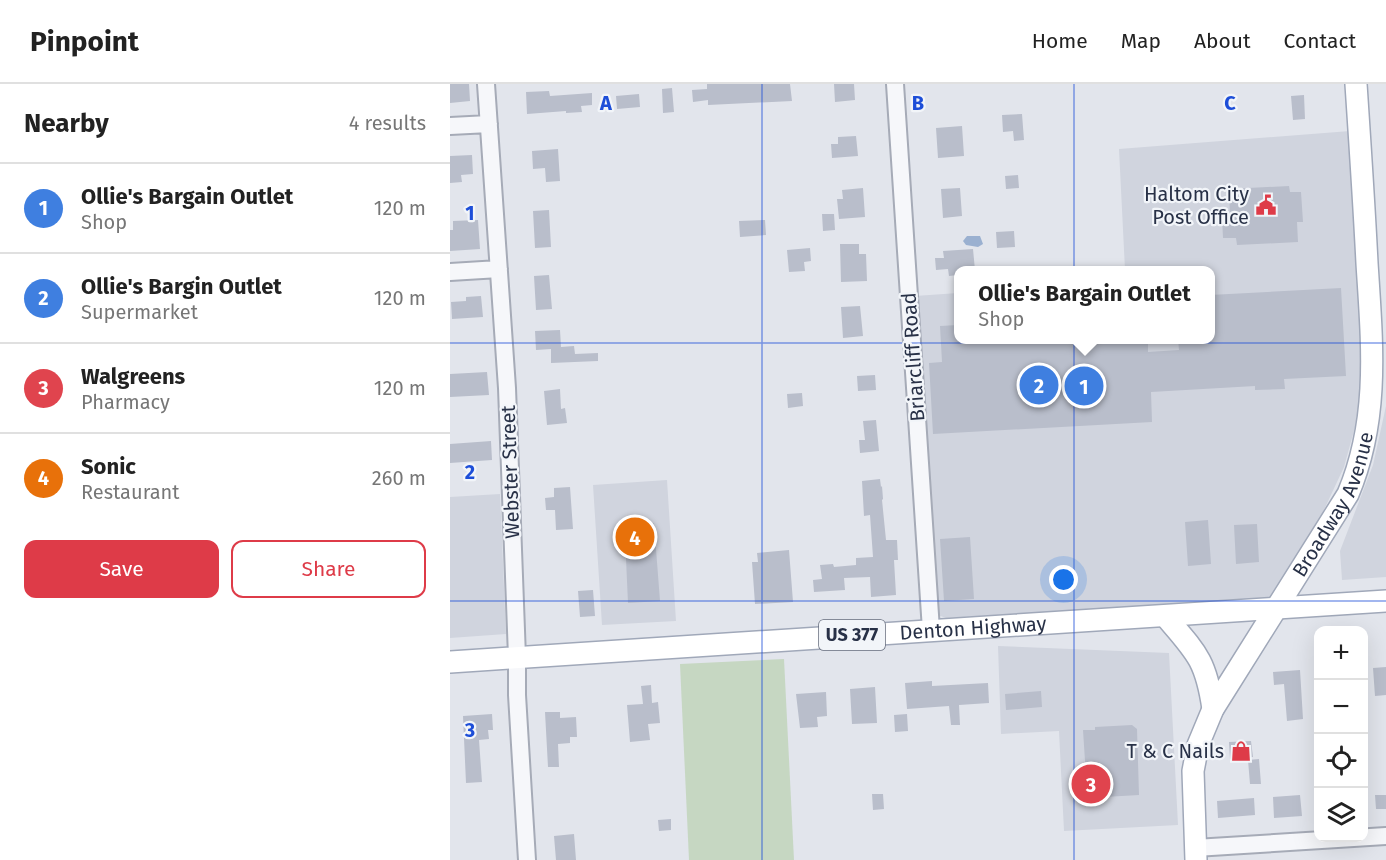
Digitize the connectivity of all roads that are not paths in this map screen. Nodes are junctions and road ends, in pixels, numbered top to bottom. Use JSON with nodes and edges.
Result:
{"nodes":[{"id":1,"x":486,"y":84,"type":"edge"},
{"id":2,"x":895,"y":84,"type":"edge"},
{"id":3,"x":1356,"y":84,"type":"edge"},
{"id":4,"x":489,"y":124,"type":"junction"},
{"id":5,"x":450,"y":126,"type":"edge"},
{"id":6,"x":499,"y":269,"type":"junction"},
{"id":7,"x":450,"y":273,"type":"edge"},
{"id":8,"x":1386,"y":601,"type":"edge"},
{"id":9,"x":1277,"y":608,"type":"junction"},
{"id":10,"x":1165,"y":616,"type":"junction"},
{"id":11,"x":931,"y":630,"type":"junction"},
{"id":12,"x":517,"y":657,"type":"junction"},
{"id":13,"x":450,"y":662,"type":"edge"},
{"id":14,"x":1213,"y":709,"type":"junction"},
{"id":15,"x":1386,"y":836,"type":"edge"},
{"id":16,"x":1196,"y":854,"type":"edge"},
{"id":17,"x":527,"y":860,"type":"edge"}],
"edges":[{"from":1,"to":4,"type":"street","name":"Webster Street"},
{"from":2,"to":11,"type":"street","name":"Briarcliff Road"},
{"from":3,"to":9,"type":"main road","name":"Broadway Avenue"},
{"from":4,"to":5,"type":"street"},
{"from":4,"to":6,"type":"street","name":"Webster Street"},
{"from":6,"to":7,"type":"street"},
{"from":6,"to":12,"type":"street","name":"Webster Street"},
{"from":8,"to":9,"type":"main road","name":"Denton Highway","number":"US 377"},
{"from":9,"to":10,"type":"main road","name":"Denton Highway","number":"US 377"},
{"from":9,"to":14,"type":"main road","name":"Broadway Avenue"},
{"from":10,"to":11,"type":"main road","name":"Denton Highway","number":"US 377"},
{"from":10,"to":14,"type":"main road"},
{"from":11,"to":12,"type":"main road","name":"Denton Highway","number":"US 377"},
{"from":12,"to":13,"type":"main road","name":"Denton Highway","number":"US 377"},
{"from":12,"to":17,"type":"street","name":"Webster Street"},
{"from":14,"to":16,"type":"main road","name":"Broadway Avenue"},
{"from":15,"to":16,"type":"street"}]}
